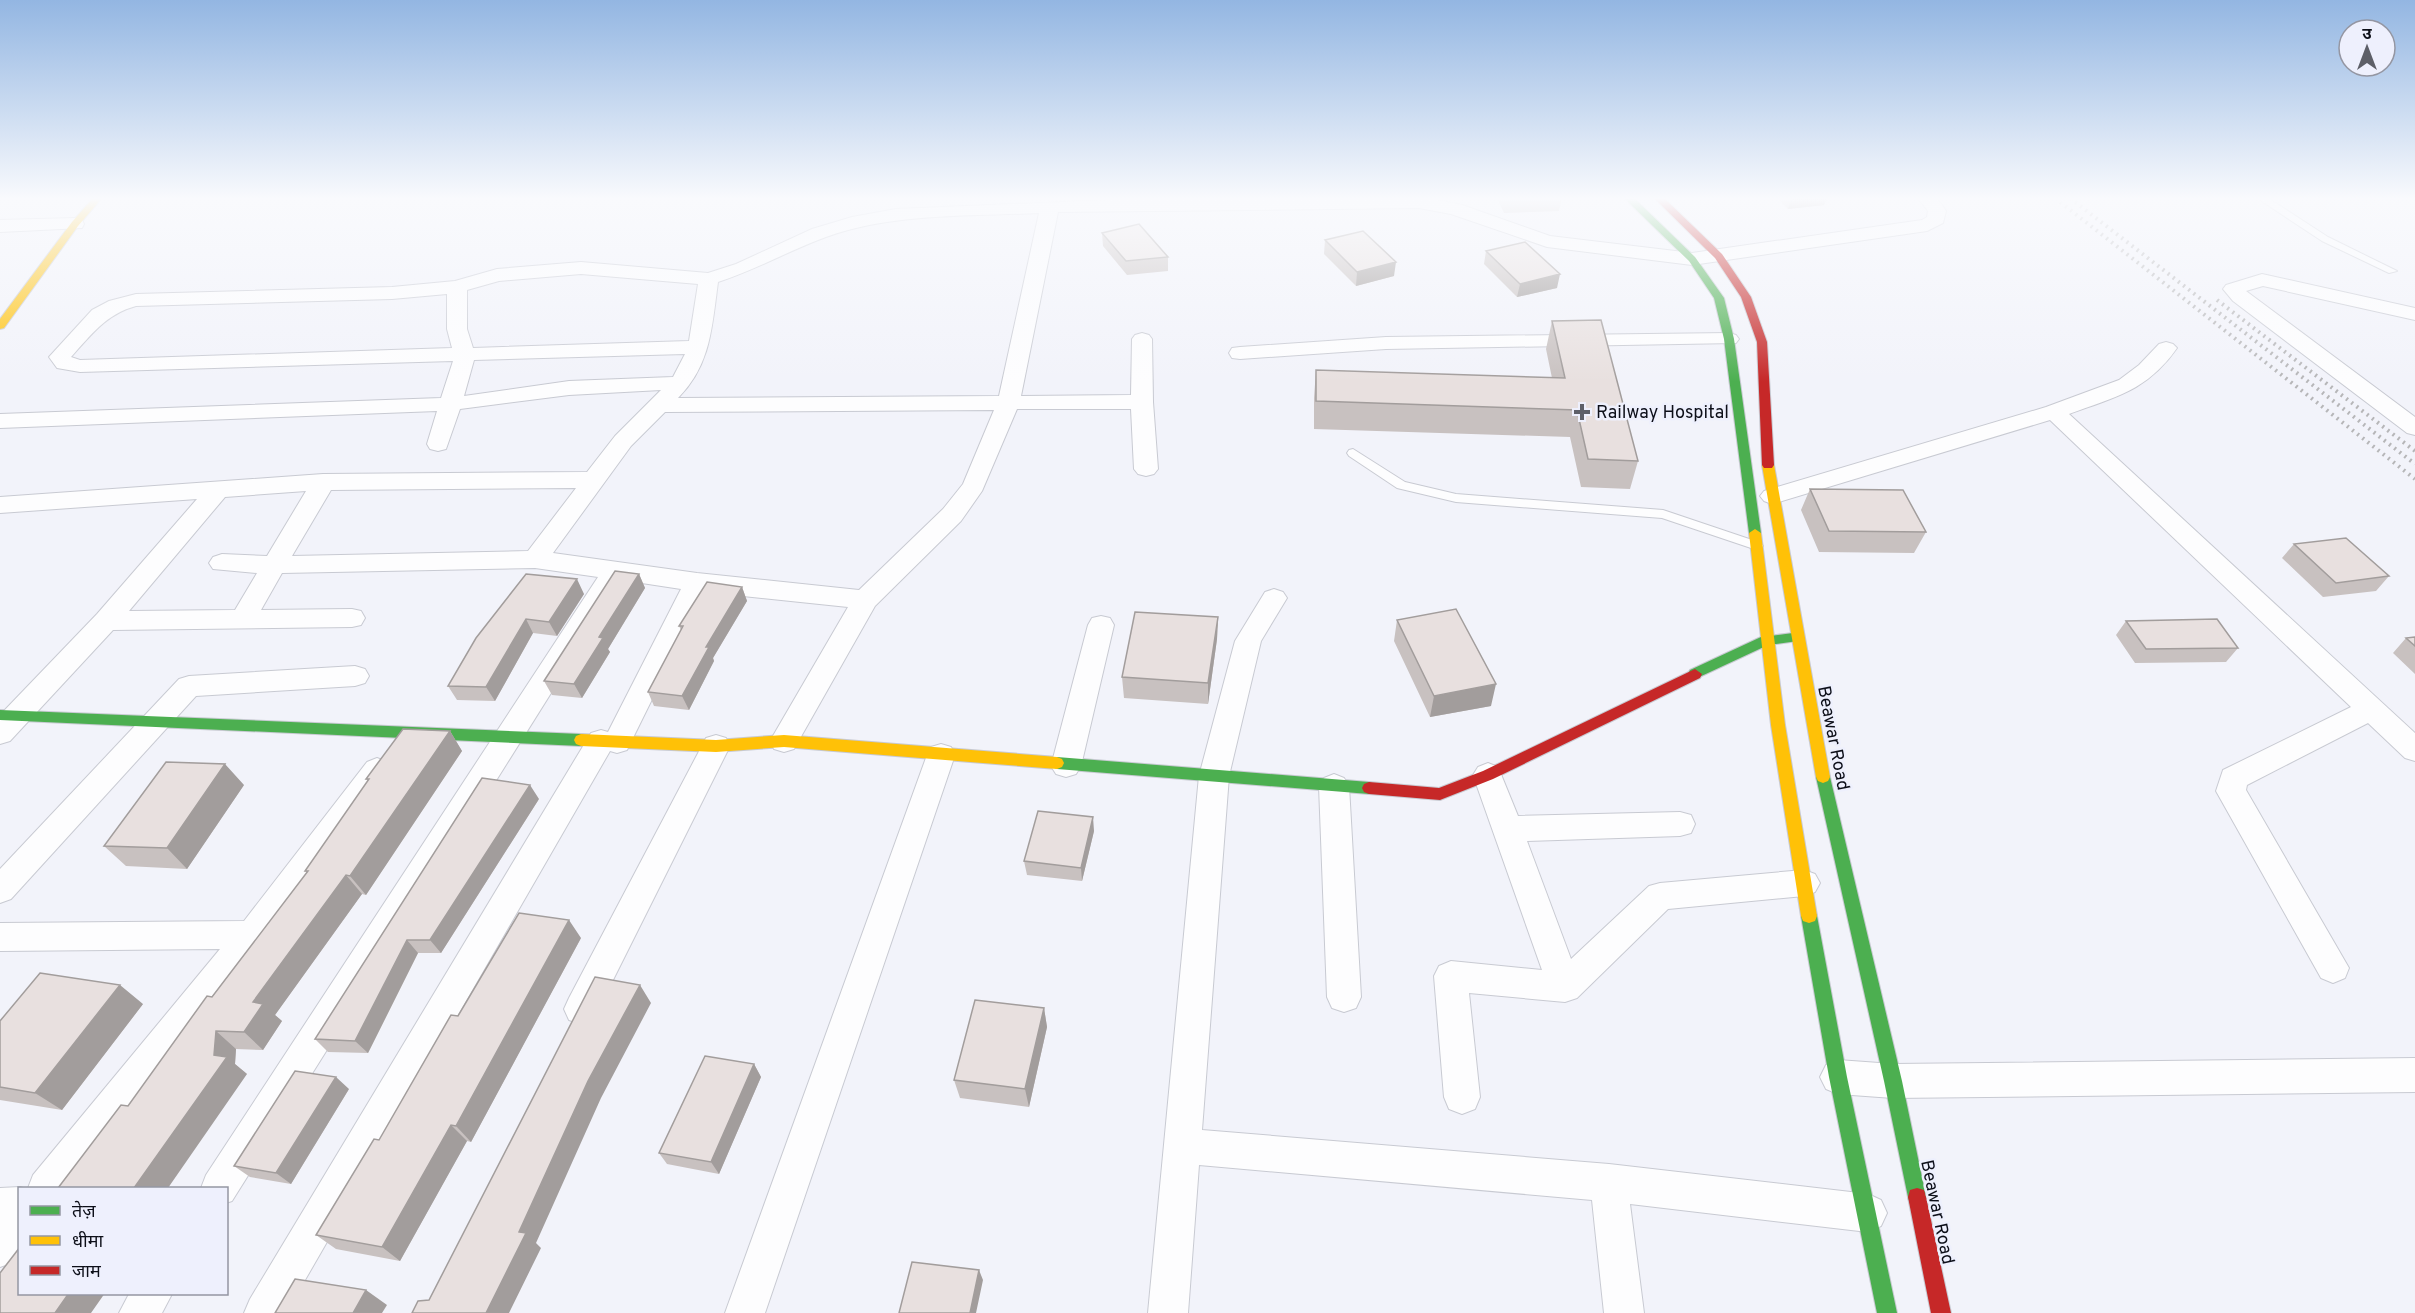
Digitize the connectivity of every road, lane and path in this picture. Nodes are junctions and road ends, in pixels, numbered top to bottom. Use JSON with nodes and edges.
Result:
{"nodes":[{"id":1,"x":49,"y":259,"type":"edge"},
{"id":2,"x":762,"y":259,"type":"edge"},
{"id":3,"x":1039,"y":259,"type":"edge"},
{"id":4,"x":1686,"y":259,"type":"edge"},
{"id":5,"x":1696,"y":259,"type":"edge"},
{"id":6,"x":1722,"y":259,"type":"edge"},
{"id":7,"x":2367,"y":259,"type":"edge"},
{"id":8,"x":1692,"y":260,"type":"junction"},
{"id":9,"x":2392,"y":271,"type":"dead end"},
{"id":10,"x":709,"y":279,"type":"junction"},
{"id":11,"x":457,"y":287,"type":"junction"},
{"id":12,"x":2415,"y":314,"type":"edge"},
{"id":13,"x":0,"y":326,"type":"edge"},
{"id":14,"x":1142,"y":339,"type":"dead end"},
{"id":15,"x":1729,"y":339,"type":"junction"},
{"id":16,"x":699,"y":347,"type":"junction"},
{"id":17,"x":2166,"y":348,"type":"dead end"},
{"id":18,"x":592,"y":351,"type":"junction"},
{"id":19,"x":1240,"y":353,"type":"dead end"},
{"id":20,"x":465,"y":356,"type":"junction"},
{"id":21,"x":1009,"y":401,"type":"junction"},
{"id":22,"x":652,"y":402,"type":"junction"},
{"id":23,"x":1142,"y":402,"type":"junction"},
{"id":24,"x":451,"y":404,"type":"junction"},
{"id":25,"x":2054,"y":412,"type":"junction"},
{"id":26,"x":0,"y":421,"type":"edge"},
{"id":27,"x":2415,"y":428,"type":"edge"},
{"id":28,"x":438,"y":444,"type":"dead end"},
{"id":29,"x":1353,"y":453,"type":"dead end"},
{"id":30,"x":1146,"y":470,"type":"dead end"},
{"id":31,"x":592,"y":480,"type":"junction"},
{"id":32,"x":323,"y":482,"type":"junction"},
{"id":33,"x":218,"y":490,"type":"junction"},
{"id":34,"x":1765,"y":492,"type":"junction"},
{"id":35,"x":0,"y":505,"type":"edge"},
{"id":36,"x":1757,"y":546,"type":"junction"},
{"id":37,"x":1783,"y":554,"type":"junction"},
{"id":38,"x":535,"y":559,"type":"junction"},
{"id":39,"x":222,"y":563,"type":"dead end"},
{"id":40,"x":274,"y":565,"type":"junction"},
{"id":41,"x":615,"y":570,"type":"junction"},
{"id":42,"x":698,"y":582,"type":"junction"},
{"id":43,"x":1274,"y":598,"type":"dead end"},
{"id":44,"x":865,"y":600,"type":"junction"},
{"id":45,"x":352,"y":618,"type":"dead end"},
{"id":46,"x":243,"y":619,"type":"junction"},
{"id":47,"x":105,"y":621,"type":"junction"},
{"id":48,"x":1101,"y":625,"type":"dead end"},
{"id":49,"x":1797,"y":638,"type":"junction"},
{"id":50,"x":1767,"y":640,"type":"junction"},
{"id":51,"x":355,"y":676,"type":"dead end"},
{"id":52,"x":2372,"y":709,"type":"junction"},
{"id":53,"x":6,"y":722,"type":"edge"},
{"id":54,"x":157,"y":723,"type":"junction"},
{"id":55,"x":405,"y":733,"type":"junction"},
{"id":56,"x":508,"y":737,"type":"junction"},
{"id":57,"x":609,"y":741,"type":"junction"},
{"id":58,"x":784,"y":741,"type":"junction"},
{"id":59,"x":716,"y":746,"type":"junction"},
{"id":60,"x":2415,"y":750,"type":"edge"},
{"id":61,"x":941,"y":755,"type":"junction"},
{"id":62,"x":1066,"y":766,"type":"junction"},
{"id":63,"x":1488,"y":775,"type":"junction"},
{"id":64,"x":1214,"y":776,"type":"junction"},
{"id":65,"x":1334,"y":786,"type":"junction"},
{"id":66,"x":1680,"y":824,"type":"dead end"},
{"id":67,"x":1508,"y":829,"type":"junction"},
{"id":68,"x":1804,"y":883,"type":"junction"},
{"id":69,"x":0,"y":890,"type":"edge"},
{"id":70,"x":252,"y":935,"type":"junction"},
{"id":71,"x":0,"y":937,"type":"edge"},
{"id":72,"x":2333,"y":968,"type":"dead end"},
{"id":73,"x":1565,"y":987,"type":"junction"},
{"id":74,"x":1344,"y":997,"type":"dead end"},
{"id":75,"x":566,"y":1037,"type":"edge"},
{"id":76,"x":2415,"y":1075,"type":"edge"},
{"id":77,"x":1838,"y":1077,"type":"junction"},
{"id":78,"x":1893,"y":1081,"type":"junction"},
{"id":79,"x":1462,"y":1097,"type":"dead end"},
{"id":80,"x":1181,"y":1146,"type":"junction"},
{"id":81,"x":1609,"y":1183,"type":"junction"},
{"id":82,"x":47,"y":1187,"type":"edge"},
{"id":83,"x":220,"y":1187,"type":"edge"},
{"id":84,"x":18,"y":1206,"type":"edge"},
{"id":85,"x":0,"y":1207,"type":"edge"},
{"id":86,"x":1869,"y":1213,"type":"junction"},
{"id":87,"x":18,"y":1225,"type":"edge"},
{"id":88,"x":0,"y":1248,"type":"edge"},
{"id":89,"x":151,"y":1295,"type":"edge"},
{"id":90,"x":140,"y":1313,"type":"edge"},
{"id":91,"x":264,"y":1313,"type":"edge"},
{"id":92,"x":745,"y":1313,"type":"edge"},
{"id":93,"x":1168,"y":1313,"type":"edge"},
{"id":94,"x":1624,"y":1313,"type":"edge"},
{"id":95,"x":1887,"y":1313,"type":"edge"},
{"id":96,"x":1941,"y":1313,"type":"edge"}],
"edges":[{"from":1,"to":13,"type":"main road"},
{"from":2,"to":10,"type":"street"},
{"from":3,"to":21,"type":"street"},
{"from":4,"to":8,"type":"street"},
{"from":5,"to":8,"type":"street"},
{"from":6,"to":34,"type":"main road","name":"Beawar Road"},
{"from":7,"to":9,"type":"lane"},
{"from":8,"to":15,"type":"main road","name":"Beawar Road"},
{"from":10,"to":11,"type":"street"},
{"from":10,"to":16,"type":"street"},
{"from":11,"to":20,"type":"street"},
{"from":11,"to":20,"type":"street"},
{"from":12,"to":27,"type":"street"},
{"from":14,"to":23,"type":"street"},
{"from":15,"to":19,"type":"street"},
{"from":15,"to":34,"type":"main road","name":"Beawar Road"},
{"from":16,"to":18,"type":"street"},
{"from":16,"to":22,"type":"street"},
{"from":17,"to":25,"type":"street"},
{"from":18,"to":20,"type":"street"},
{"from":18,"to":22,"type":"street"},
{"from":20,"to":24,"type":"street"},
{"from":21,"to":22,"type":"street"},
{"from":21,"to":23,"type":"street"},
{"from":21,"to":44,"type":"street"},
{"from":22,"to":24,"type":"street"},
{"from":22,"to":31,"type":"street"},
{"from":23,"to":30,"type":"street"},
{"from":24,"to":26,"type":"street"},
{"from":24,"to":28,"type":"street"},
{"from":25,"to":34,"type":"street"},
{"from":25,"to":52,"type":"street"},
{"from":29,"to":36,"type":"lane"},
{"from":31,"to":32,"type":"street"},
{"from":31,"to":38,"type":"street"},
{"from":32,"to":33,"type":"street"},
{"from":32,"to":40,"type":"street"},
{"from":33,"to":35,"type":"street"},
{"from":33,"to":47,"type":"street"},
{"from":34,"to":36,"type":"main road","name":"Beawar Road"},
{"from":34,"to":37,"type":"main road","name":"Beawar Road"},
{"from":36,"to":37,"type":"lane"},
{"from":36,"to":50,"type":"main road","name":"Beawar Road"},
{"from":37,"to":49,"type":"main road","name":"Beawar Road"},
{"from":38,"to":40,"type":"street"},
{"from":38,"to":41,"type":"street"},
{"from":39,"to":40,"type":"street"},
{"from":40,"to":46,"type":"street"},
{"from":41,"to":42,"type":"street"},
{"from":41,"to":56,"type":"street"},
{"from":42,"to":44,"type":"street"},
{"from":42,"to":57,"type":"street"},
{"from":43,"to":64,"type":"street"},
{"from":44,"to":58,"type":"street"},
{"from":45,"to":46,"type":"street"},
{"from":46,"to":47,"type":"street"},
{"from":47,"to":53,"type":"street"},
{"from":48,"to":62,"type":"street"},
{"from":49,"to":50,"type":"main road"},
{"from":49,"to":78,"type":"main road","name":"Beawar Road"},
{"from":50,"to":63,"type":"main road"},
{"from":50,"to":68,"type":"main road","name":"Beawar Road"},
{"from":51,"to":54,"type":"street"},
{"from":52,"to":60,"type":"street"},
{"from":52,"to":72,"type":"street"},
{"from":53,"to":54,"type":"main road"},
{"from":54,"to":55,"type":"main road"},
{"from":54,"to":69,"type":"street"},
{"from":55,"to":56,"type":"main road"},
{"from":55,"to":70,"type":"street"},
{"from":56,"to":57,"type":"main road"},
{"from":56,"to":83,"type":"street"},
{"from":57,"to":59,"type":"main road"},
{"from":57,"to":91,"type":"street"},
{"from":58,"to":59,"type":"main road"},
{"from":58,"to":61,"type":"main road"},
{"from":59,"to":75,"type":"street"},
{"from":61,"to":62,"type":"main road"},
{"from":61,"to":92,"type":"street"},
{"from":62,"to":64,"type":"main road"},
{"from":63,"to":65,"type":"main road"},
{"from":63,"to":67,"type":"street"},
{"from":64,"to":65,"type":"main road"},
{"from":64,"to":80,"type":"street"},
{"from":65,"to":74,"type":"street"},
{"from":66,"to":67,"type":"street"},
{"from":67,"to":73,"type":"street"},
{"from":68,"to":73,"type":"street"},
{"from":68,"to":77,"type":"main road","name":"Beawar Road"},
{"from":70,"to":71,"type":"street"},
{"from":70,"to":82,"type":"street"},
{"from":73,"to":79,"type":"street"},
{"from":76,"to":78,"type":"street"},
{"from":77,"to":78,"type":"street"},
{"from":77,"to":86,"type":"main road","name":"Beawar Road"},
{"from":78,"to":96,"type":"main road","name":"Beawar Road"},
{"from":80,"to":81,"type":"street"},
{"from":80,"to":93,"type":"street"},
{"from":81,"to":86,"type":"street"},
{"from":81,"to":94,"type":"street"},
{"from":84,"to":85,"type":"street"},
{"from":86,"to":95,"type":"main road","name":"Beawar Road"},
{"from":87,"to":88,"type":"street"},
{"from":89,"to":90,"type":"street"}]}
